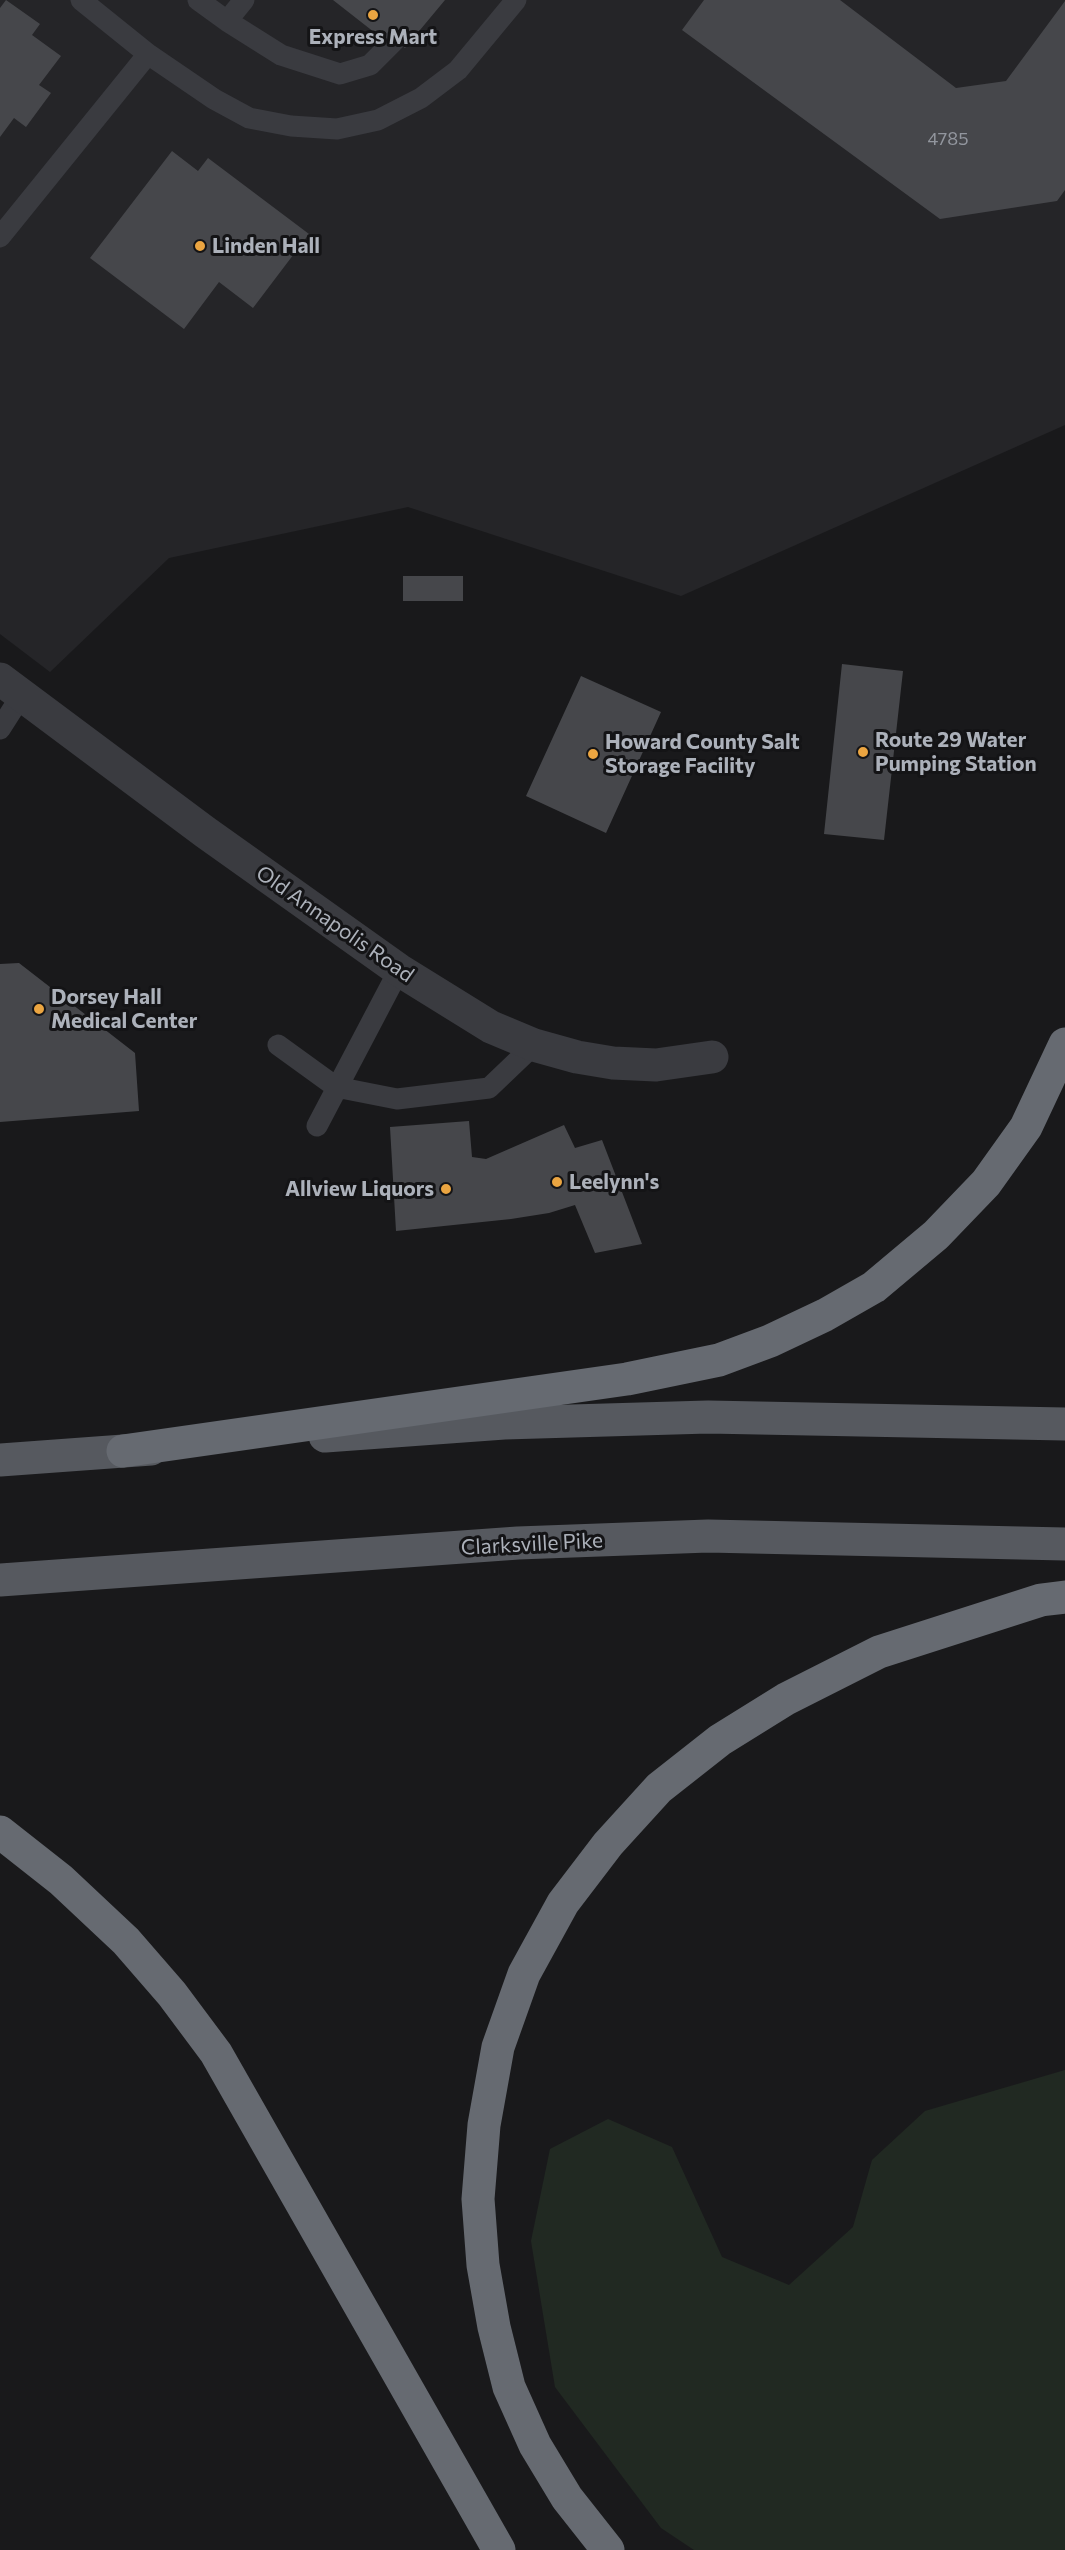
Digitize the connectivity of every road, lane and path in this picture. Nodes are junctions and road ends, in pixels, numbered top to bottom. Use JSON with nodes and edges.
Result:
{"nodes":[{"id":1,"x":81,"y":0,"type":"edge"},
{"id":2,"x":198,"y":0,"type":"edge"},
{"id":3,"x":244,"y":0,"type":"edge"},
{"id":4,"x":516,"y":0,"type":"edge"},
{"id":5,"x":227,"y":21,"type":"junction"},
{"id":6,"x":395,"y":40,"type":"dead end"},
{"id":7,"x":148,"y":54,"type":"junction"},
{"id":8,"x":0,"y":237,"type":"edge"},
{"id":9,"x":11,"y":687,"type":"edge"},
{"id":10,"x":0,"y":729,"type":"edge"},
{"id":11,"x":399,"y":970,"type":"junction"},
{"id":12,"x":1065,"y":1044,"type":"edge"},
{"id":13,"x":534,"y":1045,"type":"junction"},
{"id":14,"x":278,"y":1046,"type":"dead end"},
{"id":15,"x":712,"y":1057,"type":"dead end"},
{"id":16,"x":336,"y":1087,"type":"junction"},
{"id":17,"x":317,"y":1126,"type":"dead end"},
{"id":18,"x":1065,"y":1424,"type":"edge"},
{"id":19,"x":123,"y":1450,"type":"junction"},
{"id":20,"x":0,"y":1460,"type":"edge"},
{"id":21,"x":1065,"y":1544,"type":"edge"},
{"id":22,"x":0,"y":1580,"type":"edge"},
{"id":23,"x":1065,"y":1597,"type":"edge"},
{"id":24,"x":0,"y":1832,"type":"edge"},
{"id":25,"x":499,"y":2550,"type":"edge"},
{"id":26,"x":608,"y":2550,"type":"edge"}],
"edges":[{"from":1,"to":7,"type":"lane"},
{"from":2,"to":5,"type":"lane"},
{"from":3,"to":5,"type":"lane"},
{"from":4,"to":7,"type":"lane"},
{"from":5,"to":6,"type":"lane"},
{"from":7,"to":8,"type":"lane"},
{"from":9,"to":10,"type":"lane"},
{"from":9,"to":11,"type":"street","name":"Old Annapolis Road"},
{"from":11,"to":13,"type":"street","name":"Old Annapolis Road"},
{"from":11,"to":16,"type":"lane"},
{"from":12,"to":19,"type":"highway"},
{"from":13,"to":15,"type":"street","name":"Old Annapolis Road"},
{"from":13,"to":16,"type":"lane"},
{"from":14,"to":16,"type":"lane"},
{"from":16,"to":17,"type":"lane"},
{"from":18,"to":19,"type":"main road"},
{"from":19,"to":20,"type":"main road"},
{"from":21,"to":22,"type":"main road","name":"Clarksville Pike"},
{"from":23,"to":26,"type":"highway"},
{"from":24,"to":25,"type":"highway"}]}
